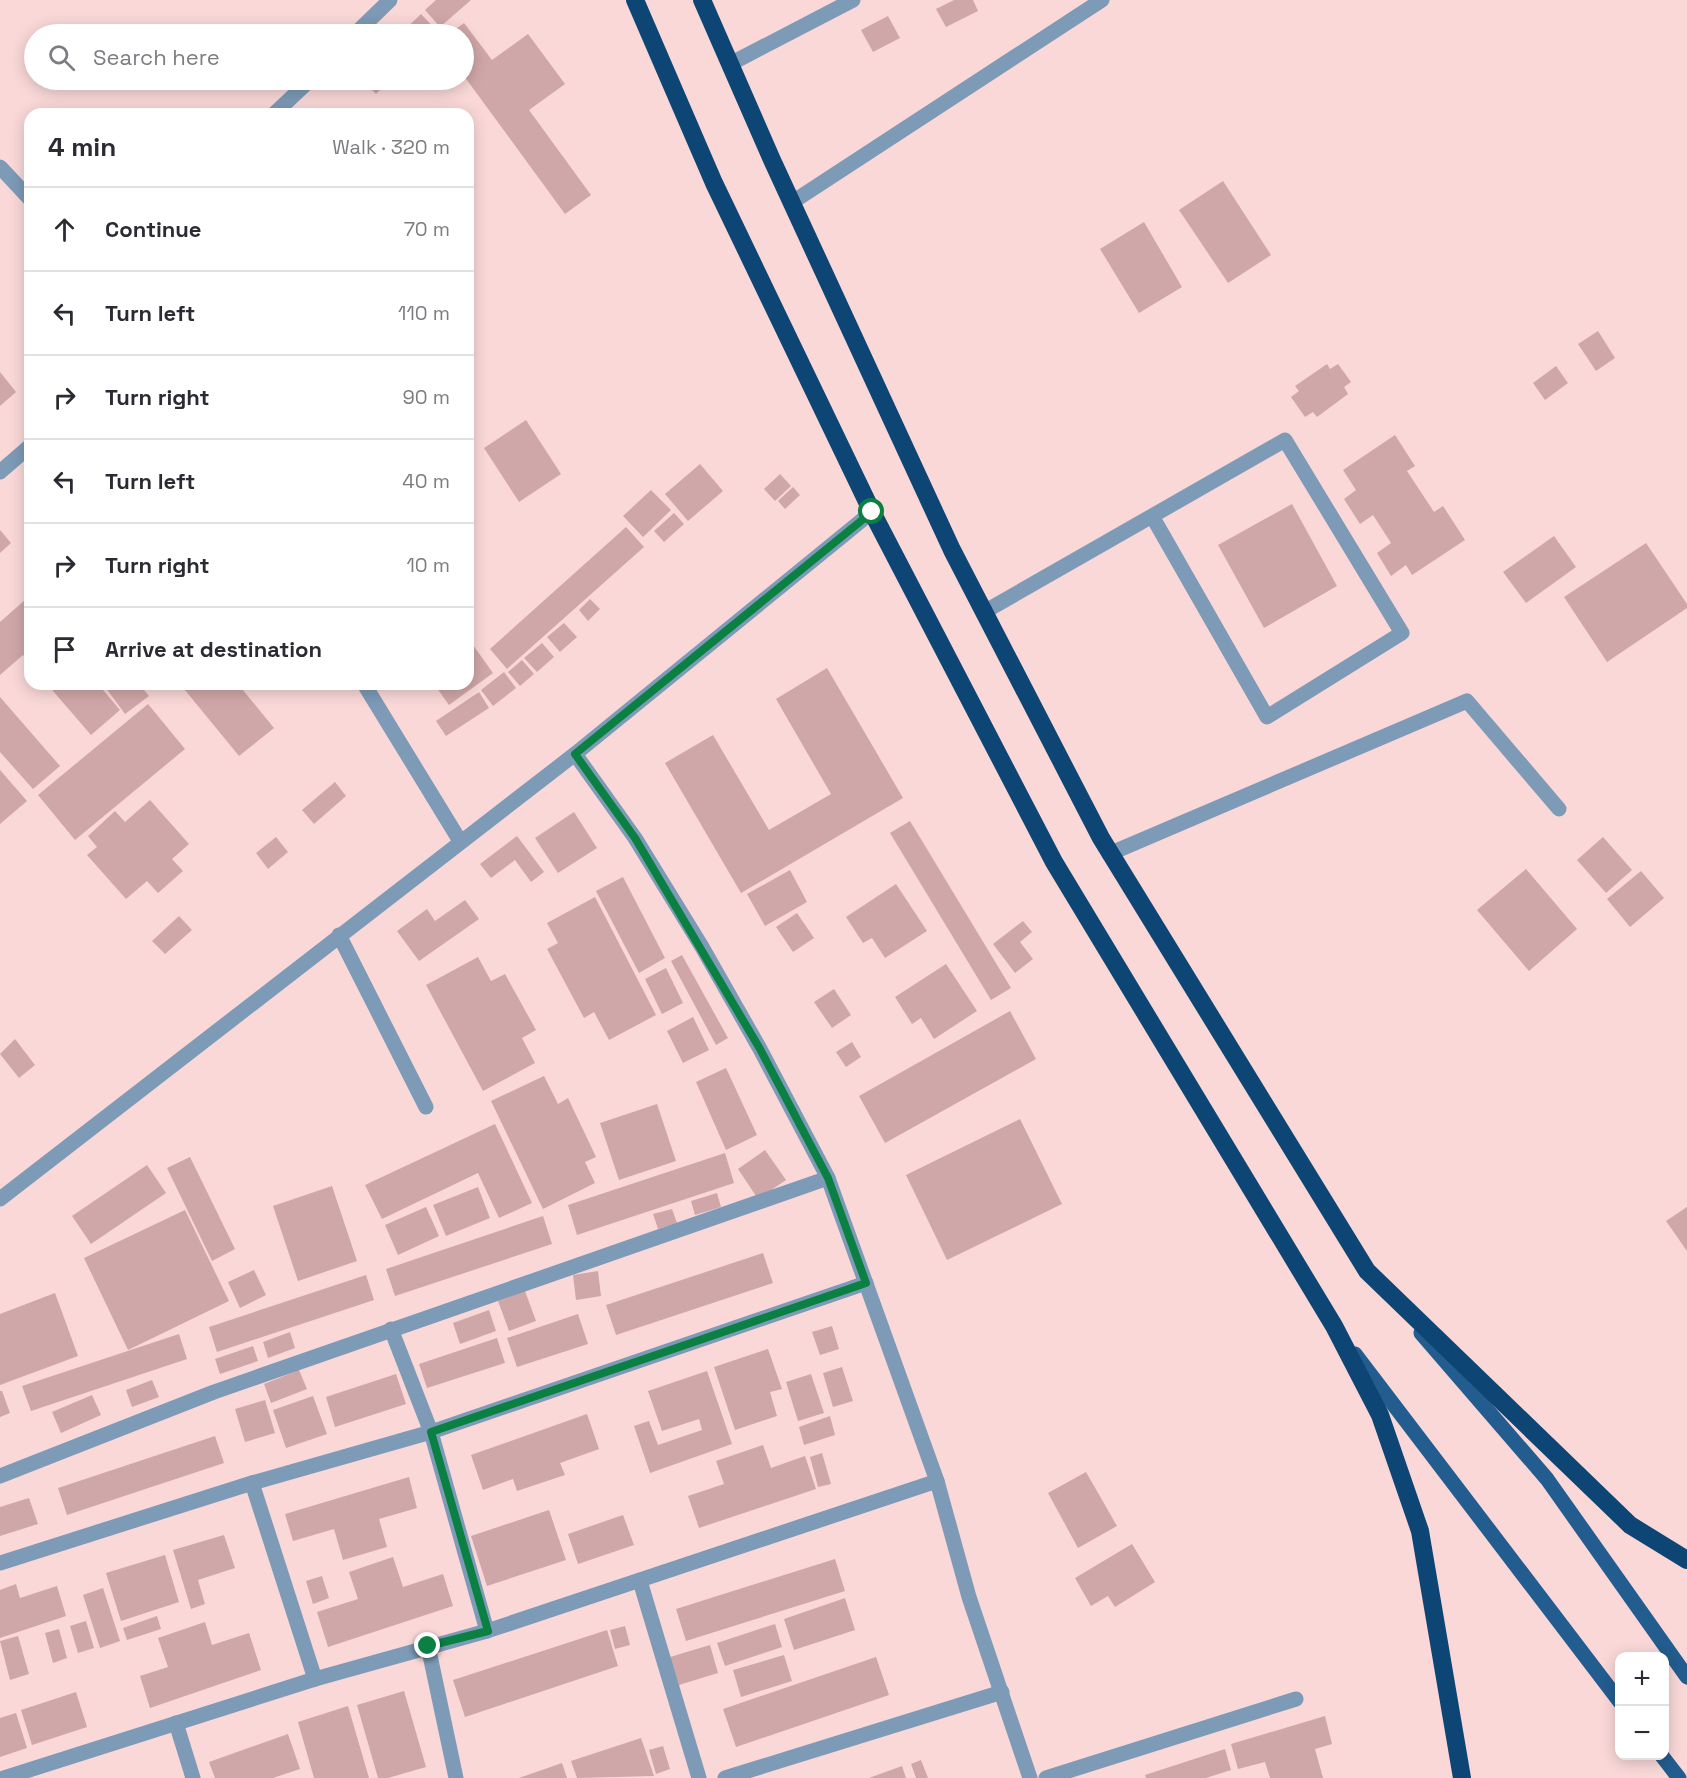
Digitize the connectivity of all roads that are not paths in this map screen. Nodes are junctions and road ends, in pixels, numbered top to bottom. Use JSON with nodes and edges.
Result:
{"nodes":[{"id":1,"x":390,"y":0,"type":"edge"},
{"id":2,"x":635,"y":0,"type":"edge"},
{"id":3,"x":702,"y":0,"type":"edge"},
{"id":4,"x":853,"y":0,"type":"edge"},
{"id":5,"x":1102,"y":0,"type":"edge"},
{"id":6,"x":365,"y":24,"type":"edge"},
{"id":7,"x":730,"y":64,"type":"junction"},
{"id":8,"x":299,"y":90,"type":"edge"},
{"id":9,"x":280,"y":108,"type":"edge"},
{"id":10,"x":0,"y":167,"type":"edge"},
{"id":11,"x":24,"y":193,"type":"edge"},
{"id":12,"x":791,"y":204,"type":"junction"},
{"id":13,"x":24,"y":452,"type":"edge"},
{"id":14,"x":0,"y":472,"type":"edge"},
{"id":15,"x":872,"y":512,"type":"junction"},
{"id":16,"x":1152,"y":516,"type":"junction"},
{"id":17,"x":984,"y":612,"type":"junction"},
{"id":18,"x":367,"y":690,"type":"edge"},
{"id":19,"x":575,"y":754,"type":"junction"},
{"id":20,"x":1560,"y":809,"type":"dead end"},
{"id":21,"x":460,"y":841,"type":"junction"},
{"id":22,"x":1109,"y":854,"type":"junction"},
{"id":23,"x":339,"y":935,"type":"junction"},
{"id":24,"x":426,"y":1107,"type":"dead end"},
{"id":25,"x":828,"y":1178,"type":"junction"},
{"id":26,"x":0,"y":1199,"type":"edge"},
{"id":27,"x":1368,"y":1271,"type":"junction"},
{"id":28,"x":866,"y":1283,"type":"junction"},
{"id":29,"x":1334,"y":1326,"type":"junction"},
{"id":30,"x":391,"y":1329,"type":"junction"},
{"id":31,"x":431,"y":1432,"type":"junction"},
{"id":32,"x":0,"y":1476,"type":"edge"},
{"id":33,"x":937,"y":1481,"type":"junction"},
{"id":34,"x":252,"y":1483,"type":"junction"},
{"id":35,"x":1687,"y":1560,"type":"edge"},
{"id":36,"x":0,"y":1563,"type":"edge"},
{"id":37,"x":640,"y":1581,"type":"junction"},
{"id":38,"x":488,"y":1631,"type":"junction"},
{"id":39,"x":428,"y":1646,"type":"junction"},
{"id":40,"x":1687,"y":1677,"type":"edge"},
{"id":41,"x":315,"y":1679,"type":"junction"},
{"id":42,"x":1002,"y":1692,"type":"junction"},
{"id":43,"x":1615,"y":1695,"type":"edge"},
{"id":44,"x":1296,"y":1700,"type":"dead end"},
{"id":45,"x":176,"y":1724,"type":"junction"},
{"id":46,"x":1666,"y":1760,"type":"edge"},
{"id":47,"x":4,"y":1778,"type":"edge"},
{"id":48,"x":193,"y":1778,"type":"edge"},
{"id":49,"x":456,"y":1778,"type":"edge"},
{"id":50,"x":699,"y":1778,"type":"edge"},
{"id":51,"x":725,"y":1778,"type":"edge"},
{"id":52,"x":1030,"y":1778,"type":"edge"},
{"id":53,"x":1046,"y":1778,"type":"edge"},
{"id":54,"x":1462,"y":1778,"type":"edge"},
{"id":55,"x":1679,"y":1778,"type":"edge"}],
"edges":[{"from":1,"to":6,"type":"street"},
{"from":2,"to":15,"type":"highway"},
{"from":3,"to":7,"type":"highway"},
{"from":4,"to":7,"type":"street"},
{"from":5,"to":12,"type":"street"},
{"from":7,"to":12,"type":"highway"},
{"from":8,"to":9,"type":"street"},
{"from":10,"to":11,"type":"street"},
{"from":12,"to":17,"type":"highway"},
{"from":13,"to":14,"type":"street"},
{"from":15,"to":19,"type":"street"},
{"from":15,"to":29,"type":"highway"},
{"from":16,"to":16,"type":"street"},
{"from":16,"to":17,"type":"street"},
{"from":17,"to":22,"type":"highway"},
{"from":18,"to":21,"type":"street"},
{"from":19,"to":21,"type":"street"},
{"from":19,"to":25,"type":"street"},
{"from":20,"to":22,"type":"street"},
{"from":21,"to":23,"type":"street"},
{"from":22,"to":27,"type":"highway"},
{"from":23,"to":24,"type":"street"},
{"from":23,"to":26,"type":"street"},
{"from":25,"to":28,"type":"street"},
{"from":25,"to":30,"type":"street"},
{"from":27,"to":35,"type":"highway"},
{"from":27,"to":40,"type":"main road"},
{"from":28,"to":31,"type":"street"},
{"from":28,"to":33,"type":"street"},
{"from":29,"to":43,"type":"main road"},
{"from":29,"to":54,"type":"highway"},
{"from":30,"to":31,"type":"street"},
{"from":30,"to":32,"type":"street"},
{"from":31,"to":34,"type":"street"},
{"from":31,"to":38,"type":"street"},
{"from":33,"to":37,"type":"street"},
{"from":33,"to":42,"type":"street"},
{"from":34,"to":36,"type":"street"},
{"from":34,"to":41,"type":"street"},
{"from":37,"to":38,"type":"street"},
{"from":37,"to":50,"type":"street"},
{"from":38,"to":39,"type":"street"},
{"from":39,"to":41,"type":"street"},
{"from":39,"to":49,"type":"street"},
{"from":41,"to":45,"type":"street"},
{"from":42,"to":51,"type":"street"},
{"from":42,"to":52,"type":"street"},
{"from":44,"to":53,"type":"street"},
{"from":45,"to":47,"type":"street"},
{"from":45,"to":48,"type":"street"},
{"from":46,"to":55,"type":"main road"}]}
